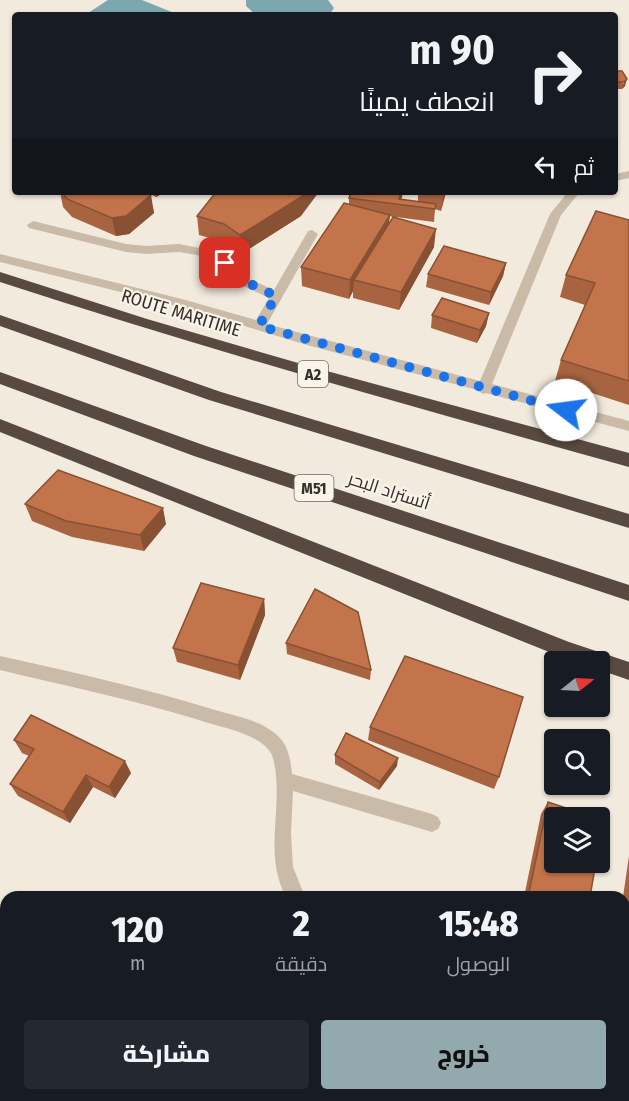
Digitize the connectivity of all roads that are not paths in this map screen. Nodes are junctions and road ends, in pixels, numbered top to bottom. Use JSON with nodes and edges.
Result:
{"nodes":[{"id":1,"x":572,"y":195,"type":"edge"},
{"id":2,"x":33,"y":225,"type":"dead end"},
{"id":3,"x":312,"y":234,"type":"dead end"},
{"id":4,"x":0,"y":258,"type":"edge"},
{"id":5,"x":0,"y":277,"type":"edge"},
{"id":6,"x":276,"y":296,"type":"junction"},
{"id":7,"x":0,"y":320,"type":"edge"},
{"id":8,"x":259,"y":326,"type":"junction"},
{"id":9,"x":0,"y":378,"type":"edge"},
{"id":10,"x":483,"y":388,"type":"junction"},
{"id":11,"x":0,"y":425,"type":"edge"},
{"id":12,"x":629,"y":426,"type":"edge"},
{"id":13,"x":629,"y":460,"type":"edge"},
{"id":14,"x":629,"y":521,"type":"edge"},
{"id":15,"x":629,"y":593,"type":"edge"},
{"id":16,"x":0,"y":663,"type":"edge"},
{"id":17,"x":629,"y":671,"type":"edge"},
{"id":18,"x":285,"y":780,"type":"junction"},
{"id":19,"x":432,"y":823,"type":"dead end"},
{"id":20,"x":292,"y":891,"type":"edge"}],
"edges":[{"from":1,"to":10,"type":"street"},
{"from":2,"to":6,"type":"street"},
{"from":3,"to":6,"type":"street"},
{"from":4,"to":8,"type":"street"},
{"from":5,"to":13,"type":"highway","name":"ROUTE MARITIME","number":"A2"},
{"from":6,"to":8,"type":"street"},
{"from":7,"to":14,"type":"highway"},
{"from":8,"to":10,"type":"street"},
{"from":9,"to":15,"type":"highway","name":"أتستراد البحر","number":"M51"},
{"from":10,"to":12,"type":"street"},
{"from":11,"to":17,"type":"highway"},
{"from":16,"to":18,"type":"street"},
{"from":18,"to":19,"type":"street"},
{"from":18,"to":20,"type":"street"}]}
